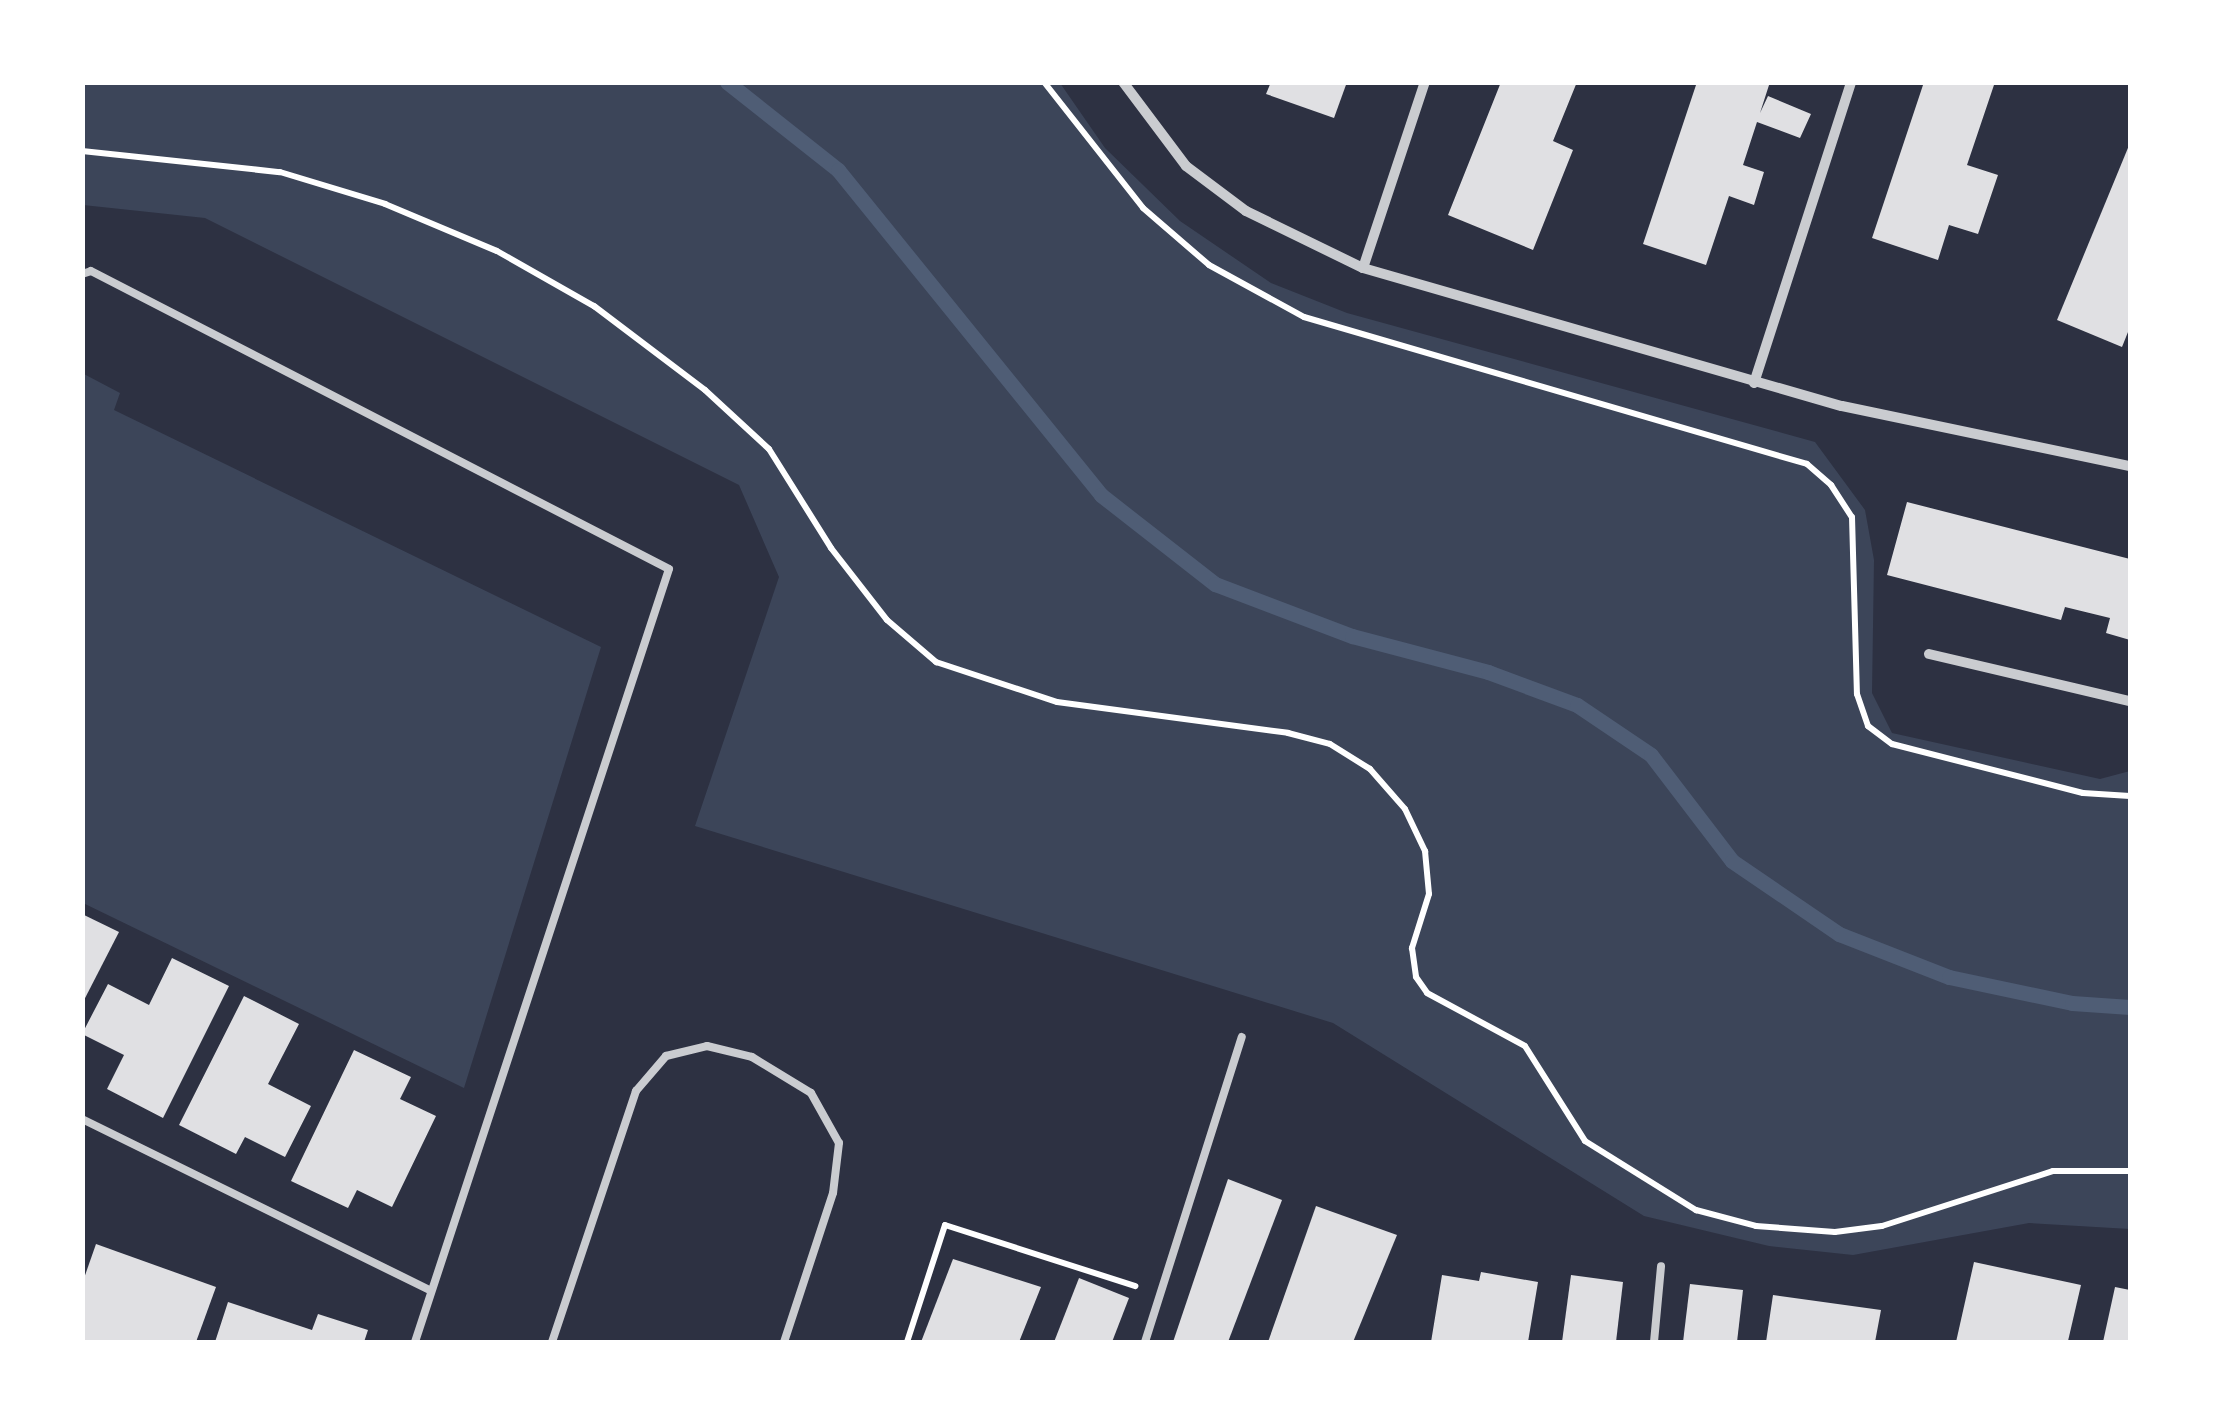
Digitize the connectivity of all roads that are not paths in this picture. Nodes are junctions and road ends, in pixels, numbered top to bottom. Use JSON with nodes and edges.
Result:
{"nodes":[{"id":1,"x":1124,"y":82,"type":"edge"},
{"id":2,"x":1425,"y":82,"type":"edge"},
{"id":3,"x":1851,"y":82,"type":"edge"},
{"id":4,"x":1363,"y":268,"type":"junction"},
{"id":5,"x":82,"y":274,"type":"edge"},
{"id":6,"x":1754,"y":382,"type":"junction"},
{"id":7,"x":2130,"y":466,"type":"edge"},
{"id":8,"x":1929,"y":654,"type":"dead end"},
{"id":9,"x":2130,"y":701,"type":"edge"},
{"id":10,"x":1242,"y":1037,"type":"dead end"},
{"id":11,"x":82,"y":1119,"type":"edge"},
{"id":12,"x":1660,"y":1266,"type":"dead end"},
{"id":13,"x":431,"y":1291,"type":"junction"},
{"id":14,"x":414,"y":1342,"type":"edge"},
{"id":15,"x":552,"y":1342,"type":"edge"},
{"id":16,"x":784,"y":1342,"type":"edge"},
{"id":17,"x":1145,"y":1342,"type":"edge"},
{"id":18,"x":1654,"y":1342,"type":"edge"}],
"edges":[{"from":1,"to":4,"type":"street"},
{"from":2,"to":4,"type":"street"},
{"from":3,"to":6,"type":"street"},
{"from":4,"to":6,"type":"street"},
{"from":5,"to":13,"type":"lane"},
{"from":6,"to":7,"type":"street"},
{"from":8,"to":9,"type":"street"},
{"from":10,"to":17,"type":"lane"},
{"from":11,"to":13,"type":"lane"},
{"from":12,"to":18,"type":"lane"},
{"from":13,"to":14,"type":"lane"},
{"from":15,"to":16,"type":"lane"}]}
